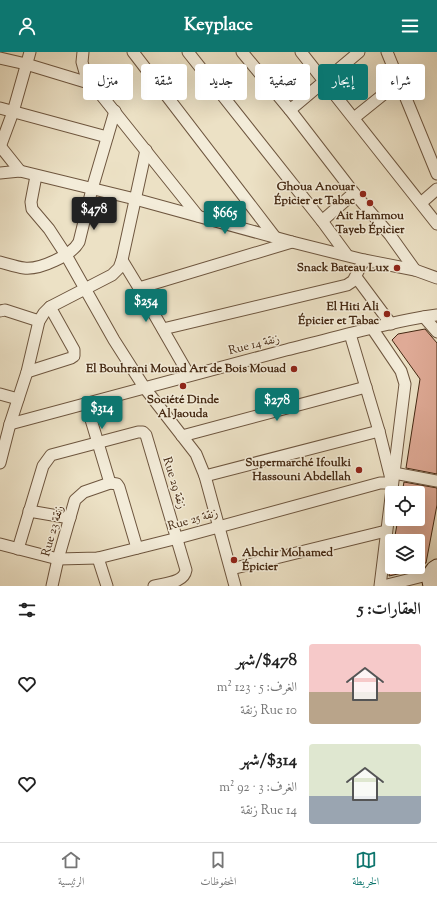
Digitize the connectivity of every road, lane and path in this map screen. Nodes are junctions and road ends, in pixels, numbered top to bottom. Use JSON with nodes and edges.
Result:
{"nodes":[{"id":1,"x":30,"y":52,"type":"edge"},
{"id":2,"x":83,"y":52,"type":"edge"},
{"id":3,"x":133,"y":52,"type":"edge"},
{"id":4,"x":188,"y":52,"type":"edge"},
{"id":5,"x":242,"y":52,"type":"edge"},
{"id":6,"x":301,"y":52,"type":"edge"},
{"id":7,"x":359,"y":52,"type":"edge"},
{"id":8,"x":387,"y":52,"type":"edge"},
{"id":9,"x":0,"y":58,"type":"edge"},
{"id":10,"x":26,"y":64,"type":"junction"},
{"id":11,"x":344,"y":64,"type":"edge"},
{"id":12,"x":392,"y":64,"type":"edge"},
{"id":13,"x":83,"y":68,"type":"edge"},
{"id":14,"x":318,"y":73,"type":"edge"},
{"id":15,"x":83,"y":81,"type":"edge"},
{"id":16,"x":318,"y":85,"type":"edge"},
{"id":17,"x":106,"y":100,"type":"edge"},
{"id":18,"x":340,"y":100,"type":"edge"},
{"id":19,"x":376,"y":100,"type":"edge"},
{"id":20,"x":408,"y":100,"type":"edge"},
{"id":21,"x":0,"y":108,"type":"edge"},
{"id":22,"x":290,"y":110,"type":"junction"},
{"id":23,"x":115,"y":111,"type":"junction"},
{"id":24,"x":12,"y":112,"type":"junction"},
{"id":25,"x":354,"y":118,"type":"junction"},
{"id":26,"x":107,"y":137,"type":"junction"},
{"id":27,"x":0,"y":147,"type":"edge"},
{"id":28,"x":146,"y":150,"type":"junction"},
{"id":29,"x":20,"y":171,"type":"junction"},
{"id":30,"x":0,"y":173,"type":"edge"},
{"id":31,"x":437,"y":174,"type":"edge"},
{"id":32,"x":36,"y":176,"type":"junction"},
{"id":33,"x":92,"y":189,"type":"junction"},
{"id":34,"x":437,"y":189,"type":"edge"},
{"id":35,"x":354,"y":193,"type":"junction"},
{"id":36,"x":134,"y":199,"type":"junction"},
{"id":37,"x":421,"y":203,"type":"junction"},
{"id":38,"x":198,"y":216,"type":"junction"},
{"id":39,"x":322,"y":221,"type":"junction"},
{"id":40,"x":437,"y":224,"type":"edge"},
{"id":41,"x":276,"y":237,"type":"junction"},
{"id":42,"x":292,"y":242,"type":"junction"},
{"id":43,"x":66,"y":255,"type":"junction"},
{"id":44,"x":347,"y":255,"type":"junction"},
{"id":45,"x":122,"y":260,"type":"junction"},
{"id":46,"x":364,"y":260,"type":"junction"},
{"id":47,"x":0,"y":262,"type":"edge"},
{"id":48,"x":415,"y":270,"type":"junction"},
{"id":49,"x":356,"y":277,"type":"junction"},
{"id":50,"x":437,"y":278,"type":"edge"},
{"id":51,"x":139,"y":288,"type":"junction"},
{"id":52,"x":85,"y":289,"type":"junction"},
{"id":53,"x":50,"y":307,"type":"junction"},
{"id":54,"x":0,"y":311,"type":"edge"},
{"id":55,"x":437,"y":315,"type":"edge"},
{"id":56,"x":424,"y":317,"type":"junction"},
{"id":57,"x":39,"y":321,"type":"junction"},
{"id":58,"x":391,"y":324,"type":"junction"},
{"id":59,"x":372,"y":328,"type":"junction"},
{"id":60,"x":163,"y":329,"type":"junction"},
{"id":61,"x":437,"y":332,"type":"edge"},
{"id":62,"x":350,"y":334,"type":"junction"},
{"id":63,"x":27,"y":372,"type":"junction"},
{"id":64,"x":189,"y":375,"type":"junction"},
{"id":65,"x":144,"y":387,"type":"junction"},
{"id":66,"x":366,"y":387,"type":"junction"},
{"id":67,"x":0,"y":394,"type":"edge"},
{"id":68,"x":18,"y":399,"type":"junction"},
{"id":69,"x":86,"y":403,"type":"junction"},
{"id":70,"x":6,"y":428,"type":"edge"},
{"id":71,"x":379,"y":431,"type":"junction"},
{"id":72,"x":182,"y":436,"type":"junction"},
{"id":73,"x":98,"y":443,"type":"junction"},
{"id":74,"x":0,"y":463,"type":"edge"},
{"id":75,"x":205,"y":476,"type":"junction"},
{"id":76,"x":393,"y":478,"type":"junction"},
{"id":77,"x":437,"y":480,"type":"edge"},
{"id":78,"x":110,"y":484,"type":"junction"},
{"id":79,"x":29,"y":511,"type":"junction"},
{"id":80,"x":70,"y":518,"type":"junction"},
{"id":81,"x":218,"y":527,"type":"junction"},
{"id":82,"x":386,"y":531,"type":"junction"},
{"id":83,"x":178,"y":538,"type":"junction"},
{"id":84,"x":0,"y":544,"type":"edge"},
{"id":85,"x":137,"y":548,"type":"junction"},
{"id":86,"x":18,"y":549,"type":"junction"},
{"id":87,"x":98,"y":558,"type":"junction"},
{"id":88,"x":58,"y":559,"type":"junction"},
{"id":89,"x":231,"y":569,"type":"junction"},
{"id":90,"x":433,"y":576,"type":"edge"},
{"id":91,"x":52,"y":586,"type":"edge"},
{"id":92,"x":107,"y":586,"type":"edge"},
{"id":93,"x":154,"y":586,"type":"edge"},
{"id":94,"x":235,"y":586,"type":"edge"},
{"id":95,"x":380,"y":586,"type":"edge"},
{"id":96,"x":383,"y":586,"type":"edge"}],
"edges":[{"from":1,"to":10,"type":"street"},
{"from":2,"to":13,"type":"street"},
{"from":3,"to":41,"type":"street"},
{"from":4,"to":39,"type":"street"},
{"from":5,"to":22,"type":"street"},
{"from":6,"to":14,"type":"street"},
{"from":7,"to":11,"type":"street"},
{"from":8,"to":12,"type":"street"},
{"from":9,"to":10,"type":"street"},
{"from":10,"to":15,"type":"street"},
{"from":10,"to":24,"type":"street"},
{"from":16,"to":22,"type":"street"},
{"from":17,"to":23,"type":"street"},
{"from":18,"to":25,"type":"street"},
{"from":19,"to":25,"type":"street"},
{"from":20,"to":31,"type":"street"},
{"from":21,"to":24,"type":"street"},
{"from":22,"to":35,"type":"street"},
{"from":23,"to":26,"type":"street"},
{"from":23,"to":28,"type":"street"},
{"from":24,"to":26,"type":"street"},
{"from":24,"to":27,"type":"street"},
{"from":25,"to":37,"type":"street"},
{"from":26,"to":33,"type":"street"},
{"from":27,"to":29,"type":"street"},
{"from":28,"to":36,"type":"street"},
{"from":28,"to":38,"type":"street"},
{"from":29,"to":30,"type":"street"},
{"from":29,"to":32,"type":"street"},
{"from":32,"to":33,"type":"street"},
{"from":32,"to":43,"type":"street"},
{"from":33,"to":36,"type":"street"},
{"from":33,"to":43,"type":"street"},
{"from":34,"to":37,"type":"street"},
{"from":35,"to":39,"type":"street"},
{"from":35,"to":48,"type":"street"},
{"from":36,"to":38,"type":"street"},
{"from":36,"to":45,"type":"street"},
{"from":37,"to":40,"type":"street"},
{"from":38,"to":41,"type":"street"},
{"from":39,"to":44,"type":"street"},
{"from":41,"to":42,"type":"street"},
{"from":42,"to":44,"type":"street"},
{"from":42,"to":51,"type":"street"},
{"from":43,"to":47,"type":"street"},
{"from":43,"to":52,"type":"street"},
{"from":44,"to":46,"type":"street"},
{"from":45,"to":51,"type":"street"},
{"from":45,"to":52,"type":"street"},
{"from":46,"to":48,"type":"street"},
{"from":46,"to":49,"type":"street"},
{"from":48,"to":50,"type":"street"},
{"from":49,"to":58,"type":"street"},
{"from":49,"to":60,"type":"street"},
{"from":51,"to":60,"type":"street"},
{"from":52,"to":53,"type":"street"},
{"from":52,"to":65,"type":"street"},
{"from":53,"to":57,"type":"street"},
{"from":53,"to":63,"type":"street"},
{"from":54,"to":57,"type":"street"},
{"from":55,"to":56,"type":"street","name":"Rue 14 زنقة"},
{"from":56,"to":58,"type":"street","name":"Rue 14 زنقة"},
{"from":56,"to":61,"type":"street"},
{"from":57,"to":63,"type":"street"},
{"from":58,"to":59,"type":"street","name":"Rue 14 زنقة"},
{"from":59,"to":62,"type":"street","name":"Rue 14 زنقة"},
{"from":59,"to":76,"type":"street"},
{"from":60,"to":64,"type":"street"},
{"from":62,"to":64,"type":"street","name":"Rue 14 زنقة"},
{"from":62,"to":66,"type":"street"},
{"from":63,"to":68,"type":"street"},
{"from":64,"to":65,"type":"street","name":"Rue 14 زنقة"},
{"from":65,"to":69,"type":"street","name":"Rue 14 زنقة"},
{"from":65,"to":72,"type":"street"},
{"from":66,"to":71,"type":"street"},
{"from":66,"to":72,"type":"street"},
{"from":67,"to":68,"type":"street"},
{"from":68,"to":70,"type":"street"},
{"from":69,"to":70,"type":"street","name":"Rue 14 زنقة"},
{"from":69,"to":73,"type":"street"},
{"from":70,"to":74,"type":"street"},
{"from":71,"to":75,"type":"street"},
{"from":71,"to":76,"type":"street"},
{"from":72,"to":75,"type":"street"},
{"from":73,"to":78,"type":"street"},
{"from":73,"to":79,"type":"street"},
{"from":73,"to":83,"type":"street","name":"Rue 29 زنقة"},
{"from":75,"to":81,"type":"street"},
{"from":76,"to":77,"type":"street","name":"Rue 25 زنقة"},
{"from":76,"to":81,"type":"street","name":"Rue 25 زنقة"},
{"from":76,"to":82,"type":"street"},
{"from":78,"to":80,"type":"street","name":"Rue 23 زنقة"},
{"from":78,"to":85,"type":"street"},
{"from":79,"to":80,"type":"street"},
{"from":79,"to":86,"type":"street"},
{"from":80,"to":88,"type":"street","name":"Rue 23 زنقة"},
{"from":81,"to":83,"type":"street","name":"Rue 25 زنقة"},
{"from":81,"to":89,"type":"street"},
{"from":82,"to":89,"type":"street"},
{"from":82,"to":95,"type":"street"},
{"from":83,"to":85,"type":"street","name":"Rue 25 زنقة"},
{"from":83,"to":93,"type":"street","name":"Rue 29 زنقة"},
{"from":84,"to":86,"type":"street","name":"Rue 25 زنقة"},
{"from":85,"to":87,"type":"street","name":"Rue 25 زنقة"},
{"from":86,"to":88,"type":"street","name":"Rue 25 زنقة"},
{"from":87,"to":88,"type":"street","name":"Rue 25 زنقة"},
{"from":87,"to":92,"type":"street"},
{"from":88,"to":91,"type":"street","name":"Rue 23 زنقة"},
{"from":89,"to":94,"type":"street"},
{"from":90,"to":96,"type":"street"}]}
